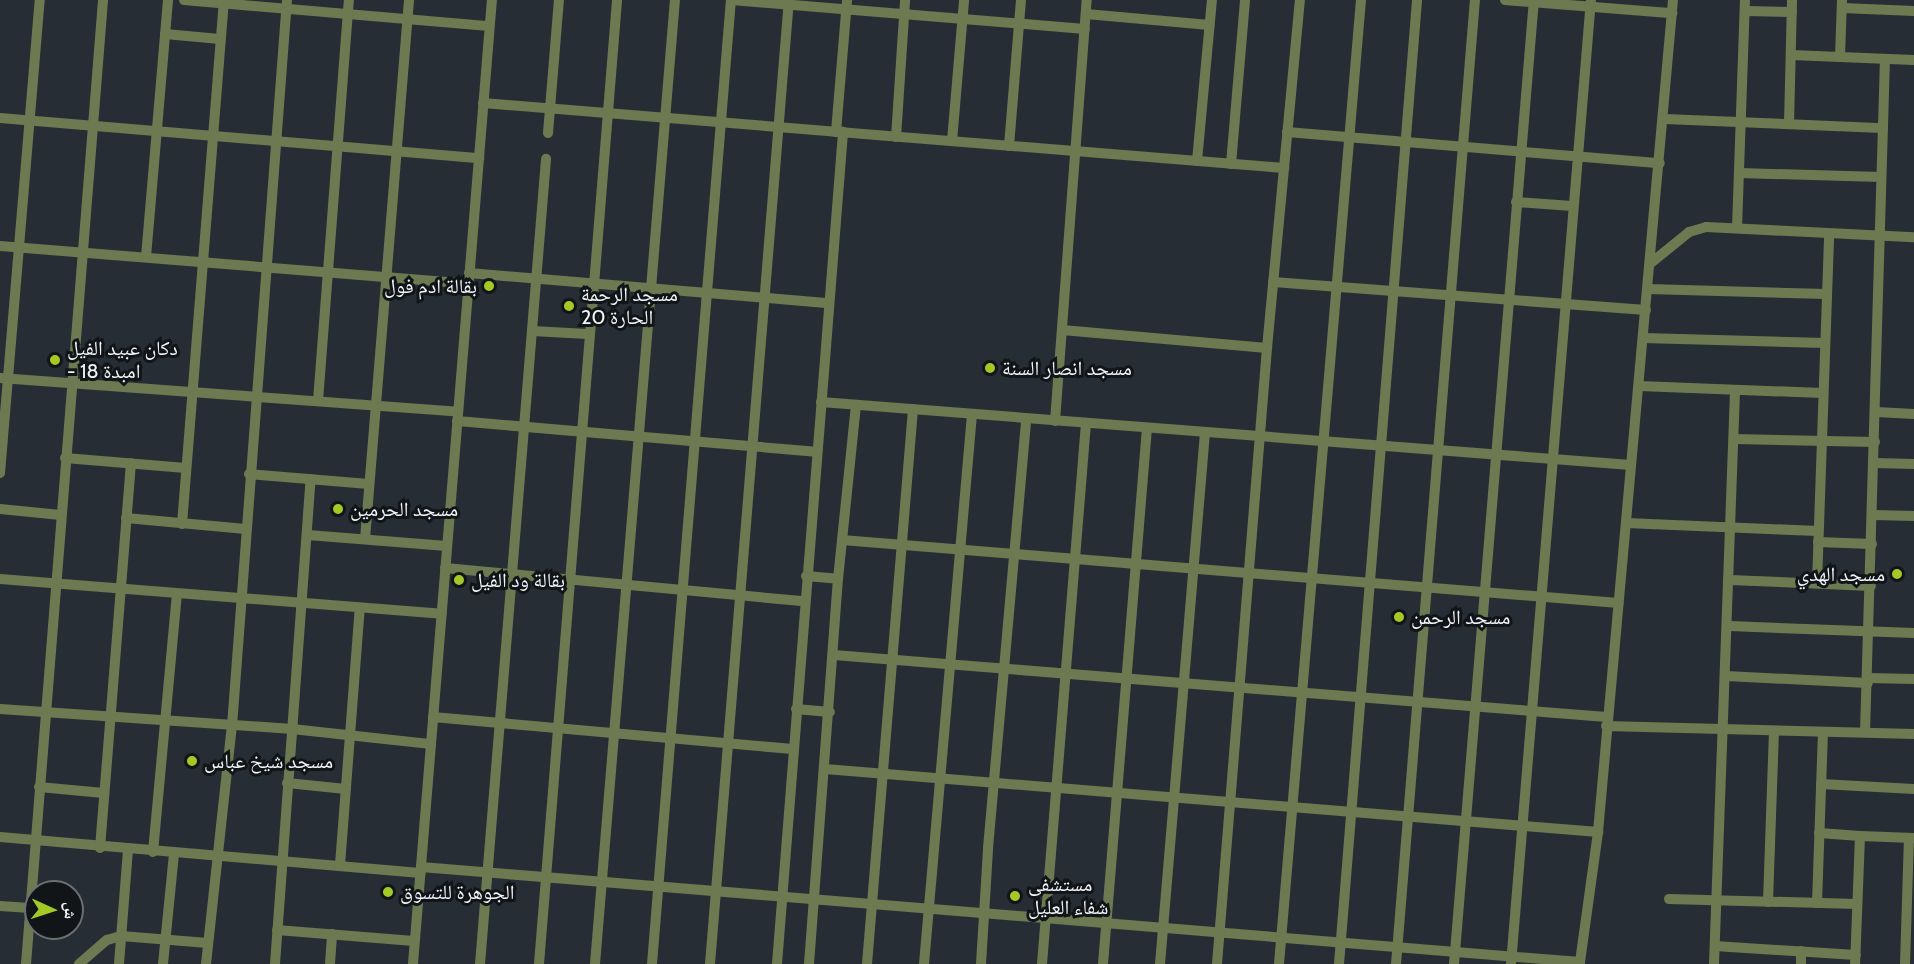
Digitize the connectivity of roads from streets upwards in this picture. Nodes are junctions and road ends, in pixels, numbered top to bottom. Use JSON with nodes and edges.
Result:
{"nodes":[{"id":1,"x":40,"y":0,"type":"edge"},
{"id":2,"x":103,"y":0,"type":"edge"},
{"id":3,"x":168,"y":0,"type":"edge"},
{"id":4,"x":184,"y":0,"type":"edge"},
{"id":5,"x":350,"y":0,"type":"edge"},
{"id":6,"x":409,"y":0,"type":"edge"},
{"id":7,"x":492,"y":0,"type":"edge"},
{"id":8,"x":559,"y":0,"type":"edge"},
{"id":9,"x":617,"y":0,"type":"edge"},
{"id":10,"x":675,"y":0,"type":"edge"},
{"id":11,"x":732,"y":0,"type":"edge"},
{"id":12,"x":905,"y":0,"type":"edge"},
{"id":13,"x":964,"y":0,"type":"edge"},
{"id":14,"x":1021,"y":0,"type":"edge"},
{"id":15,"x":1087,"y":0,"type":"edge"},
{"id":16,"x":1212,"y":0,"type":"edge"},
{"id":17,"x":1245,"y":0,"type":"edge"},
{"id":18,"x":1300,"y":0,"type":"edge"},
{"id":19,"x":1361,"y":0,"type":"edge"},
{"id":20,"x":1417,"y":0,"type":"edge"},
{"id":21,"x":1475,"y":0,"type":"edge"},
{"id":22,"x":1505,"y":0,"type":"edge"},
{"id":23,"x":1673,"y":0,"type":"edge"},
{"id":24,"x":1792,"y":0,"type":"edge"},
{"id":25,"x":1534,"y":1,"type":"edge"},
{"id":26,"x":224,"y":2,"type":"edge"},
{"id":27,"x":788,"y":3,"type":"edge"},
{"id":28,"x":1591,"y":4,"type":"edge"},
{"id":29,"x":1842,"y":4,"type":"edge"},
{"id":30,"x":287,"y":5,"type":"edge"},
{"id":31,"x":847,"y":5,"type":"edge"},
{"id":32,"x":1745,"y":5,"type":"edge"},
{"id":33,"x":1914,"y":11,"type":"edge"},
{"id":34,"x":1792,"y":12,"type":"junction"},
{"id":35,"x":1086,"y":14,"type":"junction"},
{"id":36,"x":1672,"y":14,"type":"junction"},
{"id":37,"x":348,"y":15,"type":"junction"},
{"id":38,"x":904,"y":15,"type":"junction"},
{"id":39,"x":962,"y":19,"type":"junction"},
{"id":40,"x":408,"y":20,"type":"junction"},
{"id":41,"x":1019,"y":24,"type":"junction"},
{"id":42,"x":1210,"y":25,"type":"junction"},
{"id":43,"x":489,"y":26,"type":"junction"},
{"id":44,"x":1085,"y":29,"type":"junction"},
{"id":45,"x":165,"y":34,"type":"junction"},
{"id":46,"x":220,"y":39,"type":"junction"},
{"id":47,"x":1791,"y":55,"type":"junction"},
{"id":48,"x":1840,"y":57,"type":"junction"},
{"id":49,"x":1885,"y":58,"type":"junction"},
{"id":50,"x":1914,"y":60,"type":"edge"},
{"id":51,"x":483,"y":104,"type":"junction"},
{"id":52,"x":551,"y":109,"type":"junction"},
{"id":53,"x":607,"y":114,"type":"junction"},
{"id":54,"x":0,"y":118,"type":"edge"},
{"id":55,"x":665,"y":118,"type":"junction"},
{"id":56,"x":30,"y":120,"type":"junction"},
{"id":57,"x":1665,"y":120,"type":"junction"},
{"id":58,"x":722,"y":123,"type":"junction"},
{"id":59,"x":1741,"y":123,"type":"junction"},
{"id":60,"x":1789,"y":124,"type":"junction"},
{"id":61,"x":93,"y":127,"type":"junction"},
{"id":62,"x":780,"y":127,"type":"junction"},
{"id":63,"x":1883,"y":128,"type":"junction"},
{"id":64,"x":156,"y":131,"type":"junction"},
{"id":65,"x":839,"y":132,"type":"junction"},
{"id":66,"x":1287,"y":132,"type":"junction"},
{"id":67,"x":548,"y":133,"type":"dead end"},
{"id":68,"x":214,"y":135,"type":"junction"},
{"id":69,"x":896,"y":137,"type":"junction"},
{"id":70,"x":1351,"y":138,"type":"junction"},
{"id":71,"x":276,"y":140,"type":"junction"},
{"id":72,"x":952,"y":141,"type":"junction"},
{"id":73,"x":1405,"y":142,"type":"junction"},
{"id":74,"x":338,"y":146,"type":"junction"},
{"id":75,"x":1009,"y":146,"type":"junction"},
{"id":76,"x":1463,"y":147,"type":"junction"},
{"id":77,"x":396,"y":150,"type":"junction"},
{"id":78,"x":1076,"y":151,"type":"junction"},
{"id":79,"x":1520,"y":152,"type":"junction"},
{"id":80,"x":1576,"y":156,"type":"junction"},
{"id":81,"x":479,"y":158,"type":"junction"},
{"id":82,"x":546,"y":159,"type":"dead end"},
{"id":83,"x":1197,"y":161,"type":"junction"},
{"id":84,"x":1660,"y":163,"type":"junction"},
{"id":85,"x":1230,"y":164,"type":"junction"},
{"id":86,"x":1284,"y":168,"type":"junction"},
{"id":87,"x":1739,"y":172,"type":"junction"},
{"id":88,"x":1881,"y":177,"type":"junction"},
{"id":89,"x":1516,"y":202,"type":"junction"},
{"id":90,"x":1572,"y":206,"type":"junction"},
{"id":91,"x":1737,"y":228,"type":"junction"},
{"id":92,"x":1829,"y":233,"type":"junction"},
{"id":93,"x":1880,"y":235,"type":"junction"},
{"id":94,"x":1914,"y":237,"type":"edge"},
{"id":95,"x":0,"y":246,"type":"edge"},
{"id":96,"x":20,"y":248,"type":"junction"},
{"id":97,"x":83,"y":252,"type":"junction"},
{"id":98,"x":146,"y":257,"type":"junction"},
{"id":99,"x":203,"y":262,"type":"junction"},
{"id":100,"x":1651,"y":263,"type":"junction"},
{"id":101,"x":265,"y":267,"type":"junction"},
{"id":102,"x":328,"y":271,"type":"junction"},
{"id":103,"x":386,"y":276,"type":"junction"},
{"id":104,"x":538,"y":277,"type":"junction"},
{"id":105,"x":468,"y":279,"type":"junction"},
{"id":106,"x":593,"y":282,"type":"junction"},
{"id":107,"x":1273,"y":282,"type":"junction"},
{"id":108,"x":1338,"y":286,"type":"junction"},
{"id":109,"x":651,"y":287,"type":"junction"},
{"id":110,"x":1648,"y":289,"type":"junction"},
{"id":111,"x":708,"y":291,"type":"junction"},
{"id":112,"x":1393,"y":291,"type":"junction"},
{"id":113,"x":1827,"y":294,"type":"junction"},
{"id":114,"x":1450,"y":296,"type":"junction"},
{"id":115,"x":766,"y":297,"type":"junction"},
{"id":116,"x":1508,"y":300,"type":"junction"},
{"id":117,"x":829,"y":303,"type":"junction"},
{"id":118,"x":1564,"y":304,"type":"junction"},
{"id":119,"x":1646,"y":310,"type":"junction"},
{"id":120,"x":1062,"y":330,"type":"junction"},
{"id":121,"x":532,"y":331,"type":"junction"},
{"id":122,"x":588,"y":334,"type":"junction"},
{"id":123,"x":1643,"y":338,"type":"junction"},
{"id":124,"x":1825,"y":344,"type":"junction"},
{"id":125,"x":1267,"y":348,"type":"junction"},
{"id":126,"x":4,"y":379,"type":"edge"},
{"id":127,"x":72,"y":382,"type":"junction"},
{"id":128,"x":1639,"y":386,"type":"junction"},
{"id":129,"x":1735,"y":390,"type":"junction"},
{"id":130,"x":192,"y":392,"type":"junction"},
{"id":131,"x":1823,"y":393,"type":"junction"},
{"id":132,"x":254,"y":398,"type":"junction"},
{"id":133,"x":318,"y":401,"type":"junction"},
{"id":134,"x":820,"y":402,"type":"junction"},
{"id":135,"x":856,"y":405,"type":"junction"},
{"id":136,"x":375,"y":407,"type":"junction"},
{"id":137,"x":913,"y":409,"type":"junction"},
{"id":138,"x":1876,"y":412,"type":"junction"},
{"id":139,"x":972,"y":414,"type":"junction"},
{"id":140,"x":1914,"y":414,"type":"edge"},
{"id":141,"x":457,"y":416,"type":"junction"},
{"id":142,"x":1026,"y":418,"type":"junction"},
{"id":143,"x":1055,"y":421,"type":"junction"},
{"id":144,"x":1086,"y":423,"type":"junction"},
{"id":145,"x":524,"y":426,"type":"junction"},
{"id":146,"x":1147,"y":428,"type":"junction"},
{"id":147,"x":580,"y":431,"type":"junction"},
{"id":148,"x":1205,"y":433,"type":"junction"},
{"id":149,"x":639,"y":436,"type":"junction"},
{"id":150,"x":1261,"y":437,"type":"junction"},
{"id":151,"x":1734,"y":439,"type":"junction"},
{"id":152,"x":1821,"y":440,"type":"junction"},
{"id":153,"x":1324,"y":441,"type":"junction"},
{"id":154,"x":696,"y":442,"type":"junction"},
{"id":155,"x":1875,"y":442,"type":"junction"},
{"id":156,"x":753,"y":446,"type":"junction"},
{"id":157,"x":1380,"y":447,"type":"junction"},
{"id":158,"x":1,"y":452,"type":"edge"},
{"id":159,"x":816,"y":452,"type":"junction"},
{"id":160,"x":1437,"y":452,"type":"junction"},
{"id":161,"x":1496,"y":456,"type":"junction"},
{"id":162,"x":65,"y":458,"type":"junction"},
{"id":163,"x":1552,"y":460,"type":"junction"},
{"id":164,"x":130,"y":463,"type":"junction"},
{"id":165,"x":1874,"y":463,"type":"junction"},
{"id":166,"x":1914,"y":464,"type":"edge"},
{"id":167,"x":1631,"y":465,"type":"junction"},
{"id":168,"x":186,"y":468,"type":"junction"},
{"id":169,"x":0,"y":473,"type":"edge"},
{"id":170,"x":249,"y":474,"type":"junction"},
{"id":171,"x":312,"y":479,"type":"junction"},
{"id":172,"x":369,"y":484,"type":"junction"},
{"id":173,"x":0,"y":509,"type":"edge"},
{"id":174,"x":62,"y":515,"type":"junction"},
{"id":175,"x":1873,"y":515,"type":"junction"},
{"id":176,"x":1914,"y":516,"type":"edge"},
{"id":177,"x":126,"y":518,"type":"junction"},
{"id":178,"x":1626,"y":523,"type":"junction"},
{"id":179,"x":182,"y":524,"type":"junction"},
{"id":180,"x":1731,"y":528,"type":"junction"},
{"id":181,"x":244,"y":529,"type":"junction"},
{"id":182,"x":308,"y":535,"type":"junction"},
{"id":183,"x":1818,"y":536,"type":"junction"},
{"id":184,"x":365,"y":539,"type":"junction"},
{"id":185,"x":842,"y":540,"type":"junction"},
{"id":186,"x":1872,"y":544,"type":"junction"},
{"id":187,"x":447,"y":546,"type":"junction"},
{"id":188,"x":901,"y":546,"type":"junction"},
{"id":189,"x":958,"y":550,"type":"junction"},
{"id":190,"x":1016,"y":554,"type":"junction"},
{"id":191,"x":1073,"y":559,"type":"junction"},
{"id":192,"x":1134,"y":563,"type":"junction"},
{"id":193,"x":445,"y":568,"type":"junction"},
{"id":194,"x":1192,"y":568,"type":"junction"},
{"id":195,"x":1250,"y":572,"type":"junction"},
{"id":196,"x":511,"y":574,"type":"junction"},
{"id":197,"x":806,"y":576,"type":"junction"},
{"id":198,"x":1311,"y":577,"type":"junction"},
{"id":199,"x":0,"y":579,"type":"edge"},
{"id":200,"x":838,"y":579,"type":"junction"},
{"id":201,"x":567,"y":580,"type":"junction"},
{"id":202,"x":1730,"y":580,"type":"junction"},
{"id":203,"x":1368,"y":582,"type":"junction"},
{"id":204,"x":56,"y":584,"type":"junction"},
{"id":205,"x":1817,"y":584,"type":"junction"},
{"id":206,"x":627,"y":586,"type":"junction"},
{"id":207,"x":1871,"y":586,"type":"junction"},
{"id":208,"x":1430,"y":588,"type":"junction"},
{"id":209,"x":120,"y":589,"type":"junction"},
{"id":210,"x":684,"y":590,"type":"junction"},
{"id":211,"x":1485,"y":592,"type":"junction"},
{"id":212,"x":177,"y":593,"type":"junction"},
{"id":213,"x":740,"y":596,"type":"junction"},
{"id":214,"x":1540,"y":596,"type":"junction"},
{"id":215,"x":241,"y":598,"type":"junction"},
{"id":216,"x":804,"y":601,"type":"junction"},
{"id":217,"x":1618,"y":603,"type":"junction"},
{"id":218,"x":304,"y":604,"type":"junction"},
{"id":219,"x":360,"y":609,"type":"junction"},
{"id":220,"x":442,"y":614,"type":"junction"},
{"id":221,"x":1729,"y":626,"type":"junction"},
{"id":222,"x":1870,"y":632,"type":"junction"},
{"id":223,"x":1914,"y":633,"type":"edge"},
{"id":224,"x":834,"y":655,"type":"junction"},
{"id":225,"x":892,"y":657,"type":"junction"},
{"id":226,"x":948,"y":662,"type":"junction"},
{"id":227,"x":1005,"y":668,"type":"junction"},
{"id":228,"x":1064,"y":674,"type":"junction"},
{"id":229,"x":1726,"y":676,"type":"junction"},
{"id":230,"x":1126,"y":679,"type":"junction"},
{"id":231,"x":1914,"y":679,"type":"edge"},
{"id":232,"x":1868,"y":680,"type":"junction"},
{"id":233,"x":1183,"y":683,"type":"junction"},
{"id":234,"x":1241,"y":688,"type":"junction"},
{"id":235,"x":1300,"y":693,"type":"junction"},
{"id":236,"x":1359,"y":698,"type":"junction"},
{"id":237,"x":1420,"y":702,"type":"junction"},
{"id":238,"x":1475,"y":706,"type":"junction"},
{"id":239,"x":0,"y":709,"type":"edge"},
{"id":240,"x":796,"y":709,"type":"junction"},
{"id":241,"x":1531,"y":711,"type":"junction"},
{"id":242,"x":830,"y":712,"type":"junction"},
{"id":243,"x":45,"y":713,"type":"junction"},
{"id":244,"x":434,"y":717,"type":"junction"},
{"id":245,"x":110,"y":719,"type":"junction"},
{"id":246,"x":1607,"y":721,"type":"junction"},
{"id":247,"x":166,"y":722,"type":"junction"},
{"id":248,"x":500,"y":724,"type":"junction"},
{"id":249,"x":232,"y":726,"type":"junction"},
{"id":250,"x":557,"y":727,"type":"junction"},
{"id":251,"x":292,"y":729,"type":"junction"},
{"id":252,"x":1724,"y":729,"type":"junction"},
{"id":253,"x":1774,"y":731,"type":"junction"},
{"id":254,"x":1823,"y":732,"type":"junction"},
{"id":255,"x":1865,"y":732,"type":"junction"},
{"id":256,"x":614,"y":734,"type":"junction"},
{"id":257,"x":1914,"y":734,"type":"edge"},
{"id":258,"x":350,"y":736,"type":"junction"},
{"id":259,"x":672,"y":739,"type":"junction"},
{"id":260,"x":431,"y":744,"type":"junction"},
{"id":261,"x":729,"y":745,"type":"junction"},
{"id":262,"x":793,"y":749,"type":"junction"},
{"id":263,"x":825,"y":770,"type":"junction"},
{"id":264,"x":882,"y":773,"type":"junction"},
{"id":265,"x":941,"y":777,"type":"junction"},
{"id":266,"x":995,"y":782,"type":"junction"},
{"id":267,"x":286,"y":783,"type":"junction"},
{"id":268,"x":1821,"y":784,"type":"junction"},
{"id":269,"x":39,"y":787,"type":"junction"},
{"id":270,"x":346,"y":789,"type":"junction"},
{"id":271,"x":1055,"y":789,"type":"junction"},
{"id":272,"x":1914,"y":789,"type":"edge"},
{"id":273,"x":104,"y":793,"type":"junction"},
{"id":274,"x":1116,"y":793,"type":"junction"},
{"id":275,"x":1175,"y":799,"type":"junction"},
{"id":276,"x":1231,"y":803,"type":"junction"},
{"id":277,"x":1293,"y":807,"type":"junction"},
{"id":278,"x":1350,"y":811,"type":"junction"},
{"id":279,"x":1407,"y":816,"type":"junction"},
{"id":280,"x":1464,"y":820,"type":"junction"},
{"id":281,"x":1521,"y":825,"type":"junction"},
{"id":282,"x":1598,"y":832,"type":"junction"},
{"id":283,"x":1819,"y":833,"type":"junction"},
{"id":284,"x":1860,"y":836,"type":"junction"},
{"id":285,"x":0,"y":837,"type":"edge"},
{"id":286,"x":1912,"y":838,"type":"edge"},
{"id":287,"x":35,"y":840,"type":"junction"},
{"id":288,"x":100,"y":848,"type":"junction"},
{"id":289,"x":128,"y":850,"type":"junction"},
{"id":290,"x":153,"y":852,"type":"junction"},
{"id":291,"x":174,"y":854,"type":"junction"},
{"id":292,"x":215,"y":857,"type":"junction"},
{"id":293,"x":280,"y":861,"type":"junction"},
{"id":294,"x":340,"y":866,"type":"junction"},
{"id":295,"x":420,"y":870,"type":"junction"},
{"id":296,"x":488,"y":872,"type":"junction"},
{"id":297,"x":545,"y":878,"type":"junction"},
{"id":298,"x":32,"y":880,"type":"edge"},
{"id":299,"x":602,"y":882,"type":"junction"},
{"id":300,"x":659,"y":887,"type":"junction"},
{"id":301,"x":716,"y":892,"type":"junction"},
{"id":302,"x":782,"y":897,"type":"junction"},
{"id":303,"x":814,"y":899,"type":"junction"},
{"id":304,"x":1669,"y":899,"type":"dead end"},
{"id":305,"x":1717,"y":900,"type":"junction"},
{"id":306,"x":1768,"y":902,"type":"junction"},
{"id":307,"x":1817,"y":903,"type":"junction"},
{"id":308,"x":872,"y":904,"type":"junction"},
{"id":309,"x":1857,"y":904,"type":"junction"},
{"id":310,"x":0,"y":906,"type":"edge"},
{"id":311,"x":24,"y":908,"type":"edge"},
{"id":312,"x":929,"y":909,"type":"junction"},
{"id":313,"x":982,"y":914,"type":"junction"},
{"id":314,"x":1046,"y":920,"type":"junction"},
{"id":315,"x":1107,"y":924,"type":"junction"},
{"id":316,"x":1164,"y":928,"type":"junction"},
{"id":317,"x":277,"y":930,"type":"junction"},
{"id":318,"x":1220,"y":933,"type":"junction"},
{"id":319,"x":332,"y":934,"type":"junction"},
{"id":320,"x":121,"y":936,"type":"junction"},
{"id":321,"x":1281,"y":938,"type":"junction"},
{"id":322,"x":28,"y":940,"type":"edge"},
{"id":323,"x":166,"y":940,"type":"junction"},
{"id":324,"x":414,"y":941,"type":"junction"},
{"id":325,"x":208,"y":943,"type":"junction"},
{"id":326,"x":1341,"y":943,"type":"junction"},
{"id":327,"x":1715,"y":946,"type":"junction"},
{"id":328,"x":1398,"y":947,"type":"junction"},
{"id":329,"x":1801,"y":951,"type":"junction"},
{"id":330,"x":1455,"y":952,"type":"junction"},
{"id":331,"x":1856,"y":959,"type":"edge"},
{"id":332,"x":1511,"y":960,"type":"edge"},
{"id":333,"x":1580,"y":963,"type":"edge"},
{"id":334,"x":26,"y":964,"type":"edge"},
{"id":335,"x":79,"y":964,"type":"edge"},
{"id":336,"x":119,"y":964,"type":"edge"},
{"id":337,"x":164,"y":964,"type":"edge"},
{"id":338,"x":206,"y":964,"type":"edge"},
{"id":339,"x":275,"y":964,"type":"edge"},
{"id":340,"x":330,"y":964,"type":"edge"},
{"id":341,"x":413,"y":964,"type":"edge"},
{"id":342,"x":480,"y":964,"type":"edge"},
{"id":343,"x":539,"y":964,"type":"edge"},
{"id":344,"x":595,"y":964,"type":"edge"},
{"id":345,"x":652,"y":964,"type":"edge"},
{"id":346,"x":710,"y":964,"type":"edge"},
{"id":347,"x":777,"y":964,"type":"edge"},
{"id":348,"x":809,"y":964,"type":"edge"},
{"id":349,"x":867,"y":964,"type":"edge"},
{"id":350,"x":924,"y":964,"type":"edge"},
{"id":351,"x":981,"y":964,"type":"edge"},
{"id":352,"x":1042,"y":964,"type":"edge"},
{"id":353,"x":1103,"y":964,"type":"edge"},
{"id":354,"x":1160,"y":964,"type":"edge"},
{"id":355,"x":1218,"y":964,"type":"edge"},
{"id":356,"x":1279,"y":964,"type":"edge"},
{"id":357,"x":1339,"y":964,"type":"edge"},
{"id":358,"x":1396,"y":964,"type":"edge"},
{"id":359,"x":1454,"y":964,"type":"edge"},
{"id":360,"x":1714,"y":964,"type":"edge"},
{"id":361,"x":1801,"y":964,"type":"edge"},
{"id":362,"x":1905,"y":964,"type":"edge"}],
"edges":[{"from":1,"to":56,"type":"street"},
{"from":2,"to":61,"type":"street"},
{"from":3,"to":45,"type":"street"},
{"from":4,"to":26,"type":"street"},
{"from":5,"to":37,"type":"street"},
{"from":6,"to":40,"type":"street"},
{"from":7,"to":43,"type":"street"},
{"from":8,"to":52,"type":"street"},
{"from":9,"to":53,"type":"street"},
{"from":10,"to":55,"type":"street"},
{"from":11,"to":27,"type":"street"},
{"from":11,"to":58,"type":"street"},
{"from":12,"to":38,"type":"street"},
{"from":13,"to":39,"type":"street"},
{"from":14,"to":41,"type":"street"},
{"from":15,"to":35,"type":"street"},
{"from":16,"to":42,"type":"street"},
{"from":17,"to":85,"type":"street"},
{"from":18,"to":66,"type":"street"},
{"from":19,"to":70,"type":"street"},
{"from":20,"to":73,"type":"street"},
{"from":21,"to":76,"type":"street"},
{"from":22,"to":25,"type":"street"},
{"from":23,"to":36,"type":"street"},
{"from":24,"to":34,"type":"street"},
{"from":25,"to":28,"type":"street"},
{"from":25,"to":79,"type":"street"},
{"from":26,"to":30,"type":"street"},
{"from":26,"to":46,"type":"street"},
{"from":27,"to":31,"type":"street"},
{"from":27,"to":62,"type":"street"},
{"from":28,"to":36,"type":"street"},
{"from":28,"to":80,"type":"street"},
{"from":29,"to":33,"type":"street"},
{"from":29,"to":48,"type":"street"},
{"from":30,"to":37,"type":"street"},
{"from":30,"to":71,"type":"street"},
{"from":31,"to":38,"type":"street"},
{"from":31,"to":65,"type":"street"},
{"from":32,"to":34,"type":"street"},
{"from":32,"to":59,"type":"street"},
{"from":34,"to":47,"type":"street"},
{"from":35,"to":42,"type":"street"},
{"from":35,"to":44,"type":"street"},
{"from":36,"to":57,"type":"street"},
{"from":37,"to":40,"type":"street"},
{"from":37,"to":74,"type":"street"},
{"from":38,"to":39,"type":"street"},
{"from":38,"to":69,"type":"street"},
{"from":39,"to":41,"type":"street"},
{"from":39,"to":72,"type":"street"},
{"from":40,"to":43,"type":"street"},
{"from":40,"to":77,"type":"street"},
{"from":41,"to":44,"type":"street"},
{"from":41,"to":75,"type":"street"},
{"from":42,"to":83,"type":"street"},
{"from":43,"to":51,"type":"street"},
{"from":44,"to":78,"type":"street"},
{"from":45,"to":46,"type":"street"},
{"from":45,"to":64,"type":"street"},
{"from":46,"to":68,"type":"street"},
{"from":47,"to":48,"type":"street"},
{"from":47,"to":60,"type":"street"},
{"from":48,"to":49,"type":"street"},
{"from":49,"to":50,"type":"street"},
{"from":49,"to":63,"type":"street"},
{"from":51,"to":52,"type":"street"},
{"from":51,"to":81,"type":"street"},
{"from":52,"to":53,"type":"street"},
{"from":52,"to":67,"type":"street"},
{"from":53,"to":55,"type":"street"},
{"from":53,"to":106,"type":"street"},
{"from":54,"to":56,"type":"street"},
{"from":55,"to":58,"type":"street"},
{"from":55,"to":109,"type":"street"},
{"from":56,"to":61,"type":"street"},
{"from":56,"to":96,"type":"street"},
{"from":57,"to":59,"type":"street"},
{"from":57,"to":84,"type":"street"},
{"from":58,"to":62,"type":"street"},
{"from":58,"to":111,"type":"street"},
{"from":59,"to":60,"type":"street"},
{"from":59,"to":87,"type":"street"},
{"from":60,"to":63,"type":"street"},
{"from":61,"to":64,"type":"street"},
{"from":61,"to":97,"type":"street"},
{"from":62,"to":65,"type":"street"},
{"from":62,"to":115,"type":"street"},
{"from":63,"to":88,"type":"street"},
{"from":64,"to":68,"type":"street"},
{"from":64,"to":98,"type":"street"},
{"from":65,"to":69,"type":"street"},
{"from":65,"to":117,"type":"street"},
{"from":66,"to":70,"type":"street"},
{"from":66,"to":86,"type":"street"},
{"from":68,"to":71,"type":"street"},
{"from":68,"to":99,"type":"street"},
{"from":69,"to":72,"type":"street"},
{"from":70,"to":73,"type":"street"},
{"from":70,"to":108,"type":"street"},
{"from":71,"to":74,"type":"street"},
{"from":71,"to":101,"type":"street"},
{"from":72,"to":75,"type":"street"},
{"from":73,"to":76,"type":"street"},
{"from":73,"to":112,"type":"street"},
{"from":74,"to":77,"type":"street"},
{"from":74,"to":102,"type":"street"},
{"from":75,"to":78,"type":"street"},
{"from":76,"to":79,"type":"street"},
{"from":76,"to":114,"type":"street"},
{"from":77,"to":81,"type":"street"},
{"from":77,"to":103,"type":"street"},
{"from":78,"to":83,"type":"street"},
{"from":78,"to":120,"type":"street"},
{"from":79,"to":80,"type":"street"},
{"from":79,"to":89,"type":"street"},
{"from":80,"to":84,"type":"street"},
{"from":80,"to":90,"type":"street"},
{"from":81,"to":105,"type":"street"},
{"from":82,"to":104,"type":"street"},
{"from":83,"to":85,"type":"street"},
{"from":84,"to":100,"type":"street"},
{"from":85,"to":86,"type":"street"},
{"from":86,"to":107,"type":"street"},
{"from":87,"to":88,"type":"street"},
{"from":87,"to":91,"type":"street"},
{"from":88,"to":93,"type":"street"},
{"from":89,"to":90,"type":"street"},
{"from":89,"to":116,"type":"street"},
{"from":90,"to":118,"type":"street"},
{"from":91,"to":92,"type":"street"},
{"from":91,"to":100,"type":"street"},
{"from":92,"to":93,"type":"street"},
{"from":92,"to":113,"type":"street"},
{"from":93,"to":94,"type":"street"},
{"from":93,"to":138,"type":"street"},
{"from":95,"to":96,"type":"street"},
{"from":96,"to":97,"type":"street"},
{"from":96,"to":126,"type":"street"},
{"from":97,"to":98,"type":"street"},
{"from":97,"to":127,"type":"street"},
{"from":98,"to":99,"type":"street"},
{"from":99,"to":101,"type":"street"},
{"from":99,"to":130,"type":"street"},
{"from":100,"to":110,"type":"street"},
{"from":101,"to":102,"type":"street"},
{"from":101,"to":132,"type":"street"},
{"from":102,"to":103,"type":"street"},
{"from":102,"to":133,"type":"street"},
{"from":103,"to":105,"type":"street"},
{"from":103,"to":136,"type":"street"},
{"from":104,"to":105,"type":"street"},
{"from":104,"to":106,"type":"street"},
{"from":104,"to":121,"type":"street"},
{"from":105,"to":141,"type":"street"},
{"from":106,"to":109,"type":"street"},
{"from":106,"to":122,"type":"street"},
{"from":107,"to":108,"type":"street"},
{"from":107,"to":125,"type":"street"},
{"from":108,"to":112,"type":"street"},
{"from":108,"to":153,"type":"street"},
{"from":109,"to":111,"type":"street"},
{"from":109,"to":149,"type":"street"},
{"from":110,"to":113,"type":"street"},
{"from":110,"to":119,"type":"street"},
{"from":111,"to":115,"type":"street"},
{"from":111,"to":154,"type":"street"},
{"from":112,"to":114,"type":"street"},
{"from":112,"to":157,"type":"street"},
{"from":113,"to":124,"type":"street"},
{"from":114,"to":116,"type":"street"},
{"from":114,"to":160,"type":"street"},
{"from":115,"to":117,"type":"street"},
{"from":115,"to":156,"type":"street"},
{"from":116,"to":118,"type":"street"},
{"from":116,"to":161,"type":"street"},
{"from":117,"to":134,"type":"street"},
{"from":118,"to":119,"type":"street"},
{"from":118,"to":163,"type":"street"},
{"from":119,"to":123,"type":"street"},
{"from":120,"to":125,"type":"street"},
{"from":120,"to":143,"type":"street"},
{"from":121,"to":122,"type":"street"},
{"from":121,"to":145,"type":"street"},
{"from":122,"to":147,"type":"street"},
{"from":123,"to":124,"type":"street"},
{"from":123,"to":128,"type":"street"},
{"from":124,"to":131,"type":"street"},
{"from":125,"to":150,"type":"street"},
{"from":126,"to":127,"type":"street"},
{"from":126,"to":158,"type":"street"},
{"from":127,"to":130,"type":"street"},
{"from":127,"to":162,"type":"street"},
{"from":128,"to":129,"type":"street"},
{"from":128,"to":167,"type":"street"},
{"from":129,"to":131,"type":"street"},
{"from":129,"to":151,"type":"street"},
{"from":130,"to":132,"type":"street"},
{"from":130,"to":168,"type":"street"},
{"from":131,"to":152,"type":"street"},
{"from":132,"to":133,"type":"street"},
{"from":132,"to":170,"type":"street"},
{"from":133,"to":136,"type":"street"},
{"from":134,"to":135,"type":"street"},
{"from":134,"to":159,"type":"street"},
{"from":135,"to":137,"type":"street"},
{"from":135,"to":185,"type":"street"},
{"from":136,"to":141,"type":"street"},
{"from":136,"to":172,"type":"street"},
{"from":137,"to":139,"type":"street"},
{"from":137,"to":188,"type":"street"},
{"from":138,"to":140,"type":"street"},
{"from":138,"to":155,"type":"street"},
{"from":139,"to":142,"type":"street"},
{"from":139,"to":189,"type":"street"},
{"from":141,"to":145,"type":"street"},
{"from":141,"to":187,"type":"street"},
{"from":142,"to":143,"type":"street"},
{"from":142,"to":190,"type":"street"},
{"from":143,"to":144,"type":"street"},
{"from":144,"to":146,"type":"street"},
{"from":144,"to":191,"type":"street"},
{"from":145,"to":147,"type":"street"},
{"from":145,"to":196,"type":"street"},
{"from":146,"to":148,"type":"street"},
{"from":146,"to":192,"type":"street"},
{"from":147,"to":149,"type":"street"},
{"from":147,"to":201,"type":"street"},
{"from":148,"to":150,"type":"street"},
{"from":148,"to":194,"type":"street"},
{"from":149,"to":154,"type":"street"},
{"from":149,"to":206,"type":"street"},
{"from":150,"to":153,"type":"street"},
{"from":150,"to":195,"type":"street"},
{"from":151,"to":152,"type":"street"},
{"from":151,"to":180,"type":"street"},
{"from":152,"to":155,"type":"street"},
{"from":152,"to":183,"type":"street"},
{"from":153,"to":157,"type":"street"},
{"from":153,"to":198,"type":"street"},
{"from":154,"to":156,"type":"street"},
{"from":154,"to":210,"type":"street"},
{"from":155,"to":165,"type":"street"},
{"from":156,"to":159,"type":"street"},
{"from":156,"to":213,"type":"street"},
{"from":157,"to":160,"type":"street"},
{"from":157,"to":203,"type":"street"},
{"from":158,"to":169,"type":"street"},
{"from":159,"to":197,"type":"street"},
{"from":160,"to":161,"type":"street"},
{"from":160,"to":208,"type":"street"},
{"from":161,"to":163,"type":"street"},
{"from":161,"to":211,"type":"street"},
{"from":162,"to":164,"type":"street"},
{"from":162,"to":174,"type":"street"},
{"from":163,"to":167,"type":"street"},
{"from":163,"to":214,"type":"street"},
{"from":164,"to":168,"type":"street"},
{"from":164,"to":177,"type":"street"},
{"from":165,"to":166,"type":"street"},
{"from":165,"to":175,"type":"street"},
{"from":167,"to":178,"type":"street"},
{"from":168,"to":179,"type":"street"},
{"from":170,"to":171,"type":"street"},
{"from":170,"to":181,"type":"street"},
{"from":171,"to":172,"type":"street"},
{"from":171,"to":182,"type":"street"},
{"from":172,"to":184,"type":"street"},
{"from":173,"to":174,"type":"street"},
{"from":174,"to":204,"type":"street"},
{"from":175,"to":176,"type":"street"},
{"from":175,"to":186,"type":"street"},
{"from":177,"to":179,"type":"street"},
{"from":177,"to":209,"type":"street"},
{"from":178,"to":180,"type":"street"},
{"from":178,"to":217,"type":"street"},
{"from":179,"to":181,"type":"street"},
{"from":180,"to":183,"type":"street"},
{"from":180,"to":202,"type":"street"},
{"from":181,"to":215,"type":"street"},
{"from":182,"to":184,"type":"street"},
{"from":182,"to":218,"type":"street"},
{"from":183,"to":186,"type":"street"},
{"from":183,"to":205,"type":"street"},
{"from":184,"to":187,"type":"street"},
{"from":185,"to":188,"type":"street"},
{"from":185,"to":200,"type":"street"},
{"from":186,"to":207,"type":"street"},
{"from":187,"to":193,"type":"street"},
{"from":188,"to":189,"type":"street"},
{"from":188,"to":225,"type":"street"},
{"from":189,"to":190,"type":"street"},
{"from":189,"to":226,"type":"street"},
{"from":190,"to":191,"type":"street"},
{"from":190,"to":227,"type":"street"},
{"from":191,"to":192,"type":"street"},
{"from":191,"to":228,"type":"street"},
{"from":192,"to":194,"type":"street"},
{"from":192,"to":230,"type":"street"},
{"from":193,"to":196,"type":"street"},
{"from":193,"to":220,"type":"street"},
{"from":194,"to":195,"type":"street"},
{"from":194,"to":233,"type":"street"},
{"from":195,"to":198,"type":"street"},
{"from":195,"to":234,"type":"street"},
{"from":196,"to":201,"type":"street"},
{"from":196,"to":248,"type":"street"},
{"from":197,"to":200,"type":"street"},
{"from":197,"to":216,"type":"street"},
{"from":198,"to":203,"type":"street"},
{"from":198,"to":235,"type":"street"},
{"from":199,"to":204,"type":"street"},
{"from":200,"to":224,"type":"street"},
{"from":201,"to":206,"type":"street"},
{"from":201,"to":250,"type":"street"},
{"from":202,"to":205,"type":"street"},
{"from":202,"to":221,"type":"street"},
{"from":203,"to":208,"type":"street"},
{"from":203,"to":236,"type":"street"},
{"from":204,"to":209,"type":"street"},
{"from":204,"to":243,"type":"street"},
{"from":205,"to":207,"type":"street"},
{"from":206,"to":210,"type":"street"},
{"from":206,"to":256,"type":"street"},
{"from":207,"to":222,"type":"street"},
{"from":208,"to":211,"type":"street"},
{"from":208,"to":237,"type":"street"},
{"from":209,"to":212,"type":"street"},
{"from":209,"to":245,"type":"street"},
{"from":210,"to":213,"type":"street"},
{"from":210,"to":259,"type":"street"},
{"from":211,"to":214,"type":"street"},
{"from":211,"to":238,"type":"street"},
{"from":212,"to":215,"type":"street"},
{"from":212,"to":247,"type":"street"},
{"from":213,"to":216,"type":"street"},
{"from":213,"to":261,"type":"street"},
{"from":214,"to":217,"type":"street"},
{"from":214,"to":241,"type":"street"},
{"from":215,"to":218,"type":"street"},
{"from":215,"to":249,"type":"street"},
{"from":216,"to":240,"type":"street"},
{"from":217,"to":246,"type":"street"},
{"from":218,"to":219,"type":"street"},
{"from":218,"to":251,"type":"street"},
{"from":219,"to":220,"type":"street"},
{"from":219,"to":258,"type":"street"},
{"from":220,"to":244,"type":"street"},
{"from":221,"to":222,"type":"street"},
{"from":221,"to":229,"type":"street"},
{"from":222,"to":223,"type":"street"},
{"from":222,"to":232,"type":"street"},
{"from":224,"to":225,"type":"street"},
{"from":224,"to":242,"type":"street"},
{"from":225,"to":226,"type":"street"},
{"from":225,"to":264,"type":"street"},
{"from":226,"to":227,"type":"street"},
{"from":226,"to":265,"type":"street"},
{"from":227,"to":228,"type":"street"},
{"from":227,"to":266,"type":"street"},
{"from":228,"to":230,"type":"street"},
{"from":228,"to":271,"type":"street"},
{"from":229,"to":232,"type":"street"},
{"from":229,"to":252,"type":"street"},
{"from":230,"to":233,"type":"street"},
{"from":230,"to":274,"type":"street"},
{"from":231,"to":232,"type":"street"},
{"from":232,"to":255,"type":"street"},
{"from":233,"to":234,"type":"street"},
{"from":233,"to":275,"type":"street"},
{"from":234,"to":235,"type":"street"},
{"from":234,"to":276,"type":"street"},
{"from":235,"to":236,"type":"street"},
{"from":235,"to":277,"type":"street"},
{"from":236,"to":237,"type":"street"},
{"from":236,"to":278,"type":"street"},
{"from":237,"to":238,"type":"street"},
{"from":237,"to":279,"type":"street"},
{"from":238,"to":241,"type":"street"},
{"from":238,"to":280,"type":"street"},
{"from":239,"to":243,"type":"street"},
{"from":240,"to":242,"type":"street"},
{"from":240,"to":262,"type":"street"},
{"from":241,"to":246,"type":"street"},
{"from":241,"to":281,"type":"street"},
{"from":242,"to":263,"type":"street"},
{"from":243,"to":245,"type":"street"},
{"from":243,"to":269,"type":"street"},
{"from":244,"to":248,"type":"street"},
{"from":244,"to":260,"type":"street"},
{"from":245,"to":247,"type":"street"},
{"from":245,"to":273,"type":"street"},
{"from":246,"to":252,"type":"street"},
{"from":246,"to":282,"type":"street"},
{"from":247,"to":249,"type":"street"},
{"from":247,"to":290,"type":"street"},
{"from":248,"to":250,"type":"street"},
{"from":248,"to":296,"type":"street"},
{"from":249,"to":251,"type":"street"},
{"from":249,"to":292,"type":"street"},
{"from":250,"to":256,"type":"street"},
{"from":250,"to":297,"type":"street"},
{"from":251,"to":258,"type":"street"},
{"from":251,"to":267,"type":"street"},
{"from":252,"to":253,"type":"street"},
{"from":252,"to":305,"type":"street"},
{"from":253,"to":254,"type":"street"},
{"from":253,"to":306,"type":"street"},
{"from":254,"to":255,"type":"street"},
{"from":254,"to":268,"type":"street"},
{"from":255,"to":257,"type":"street"},
{"from":256,"to":259,"type":"street"},
{"from":256,"to":299,"type":"street"},
{"from":258,"to":260,"type":"street"},
{"from":258,"to":270,"type":"street"},
{"from":259,"to":261,"type":"street"},
{"from":259,"to":300,"type":"street"},
{"from":260,"to":295,"type":"street"},
{"from":261,"to":262,"type":"street"},
{"from":261,"to":301,"type":"street"},
{"from":262,"to":302,"type":"street"},
{"from":263,"to":264,"type":"street"},
{"from":263,"to":303,"type":"street"},
{"from":264,"to":265,"type":"street"},
{"from":264,"to":308,"type":"street"},
{"from":265,"to":266,"type":"street"},
{"from":265,"to":312,"type":"street"},
{"from":266,"to":271,"type":"street"},
{"from":266,"to":313,"type":"street"},
{"from":267,"to":270,"type":"street"},
{"from":267,"to":293,"type":"street"},
{"from":268,"to":272,"type":"street"},
{"from":268,"to":283,"type":"street"},
{"from":269,"to":273,"type":"street"},
{"from":269,"to":287,"type":"street"},
{"from":270,"to":294,"type":"street"},
{"from":271,"to":274,"type":"street"},
{"from":271,"to":314,"type":"street"},
{"from":273,"to":288,"type":"street"},
{"from":274,"to":275,"type":"street"},
{"from":274,"to":315,"type":"street"},
{"from":275,"to":276,"type":"street"},
{"from":275,"to":316,"type":"street"},
{"from":276,"to":277,"type":"street"},
{"from":276,"to":318,"type":"street"},
{"from":277,"to":278,"type":"street"},
{"from":277,"to":321,"type":"street"},
{"from":278,"to":279,"type":"street"},
{"from":278,"to":326,"type":"street"},
{"from":279,"to":280,"type":"street"},
{"from":279,"to":328,"type":"street"},
{"from":280,"to":281,"type":"street"},
{"from":280,"to":330,"type":"street"},
{"from":281,"to":282,"type":"street"},
{"from":281,"to":332,"type":"street"},
{"from":282,"to":333,"type":"street"},
{"from":283,"to":284,"type":"street"},
{"from":283,"to":307,"type":"street"},
{"from":284,"to":286,"type":"street"},
{"from":284,"to":309,"type":"street"},
{"from":285,"to":287,"type":"street"},
{"from":286,"to":362,"type":"street"},
{"from":287,"to":288,"type":"street"},
{"from":287,"to":298,"type":"street"},
{"from":288,"to":289,"type":"street"},
{"from":289,"to":290,"type":"street"},
{"from":289,"to":320,"type":"street"},
{"from":290,"to":291,"type":"street"},
{"from":291,"to":292,"type":"street"},
{"from":291,"to":323,"type":"street"},
{"from":292,"to":293,"type":"street"},
{"from":292,"to":325,"type":"street"},
{"from":293,"to":294,"type":"street"},
{"from":293,"to":317,"type":"street"},
{"from":294,"to":295,"type":"street"},
{"from":295,"to":296,"type":"street"},
{"from":295,"to":324,"type":"street"},
{"from":296,"to":297,"type":"street"},
{"from":296,"to":342,"type":"street"},
{"from":297,"to":299,"type":"street"},
{"from":297,"to":343,"type":"street"},
{"from":299,"to":300,"type":"street"},
{"from":299,"to":344,"type":"street"},
{"from":300,"to":301,"type":"street"},
{"from":300,"to":345,"type":"street"},
{"from":301,"to":302,"type":"street"},
{"from":301,"to":346,"type":"street"},
{"from":302,"to":303,"type":"street"},
{"from":302,"to":347,"type":"street"},
{"from":303,"to":308,"type":"street"},
{"from":303,"to":348,"type":"street"},
{"from":304,"to":305,"type":"street"},
{"from":305,"to":306,"type":"street"},
{"from":305,"to":327,"type":"street"},
{"from":306,"to":307,"type":"street"},
{"from":307,"to":309,"type":"street"},
{"from":308,"to":312,"type":"street"},
{"from":308,"to":349,"type":"street"},
{"from":309,"to":331,"type":"street"},
{"from":310,"to":311,"type":"street"},
{"from":312,"to":313,"type":"street"},
{"from":312,"to":350,"type":"street"},
{"from":313,"to":314,"type":"street"},
{"from":313,"to":351,"type":"street"},
{"from":314,"to":315,"type":"street"},
{"from":314,"to":352,"type":"street"},
{"from":315,"to":316,"type":"street"},
{"from":315,"to":353,"type":"street"},
{"from":316,"to":318,"type":"street"},
{"from":316,"to":354,"type":"street"},
{"from":317,"to":319,"type":"street"},
{"from":317,"to":339,"type":"street"},
{"from":318,"to":321,"type":"street"},
{"from":318,"to":355,"type":"street"},
{"from":319,"to":324,"type":"street"},
{"from":319,"to":340,"type":"street"},
{"from":320,"to":323,"type":"street"},
{"from":320,"to":335,"type":"street"},
{"from":320,"to":336,"type":"street"},
{"from":321,"to":326,"type":"street"},
{"from":321,"to":356,"type":"street"},
{"from":322,"to":334,"type":"street"},
{"from":323,"to":325,"type":"street"},
{"from":323,"to":337,"type":"street"},
{"from":324,"to":341,"type":"street"},
{"from":325,"to":338,"type":"street"},
{"from":326,"to":328,"type":"street"},
{"from":326,"to":357,"type":"street"},
{"from":327,"to":329,"type":"street"},
{"from":327,"to":360,"type":"street"},
{"from":328,"to":330,"type":"street"},
{"from":328,"to":358,"type":"street"},
{"from":329,"to":331,"type":"street"},
{"from":329,"to":361,"type":"street"},
{"from":330,"to":332,"type":"street"},
{"from":330,"to":359,"type":"street"},
{"from":332,"to":333,"type":"street"}]}
